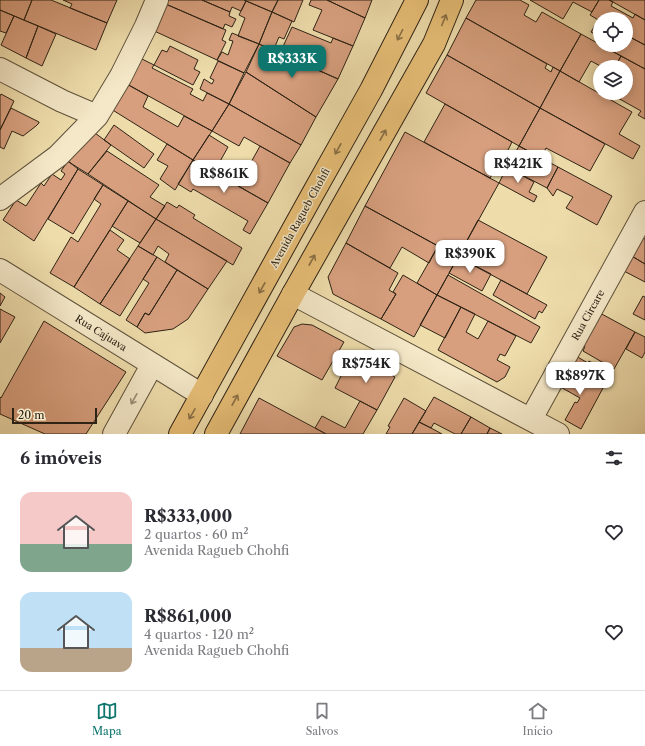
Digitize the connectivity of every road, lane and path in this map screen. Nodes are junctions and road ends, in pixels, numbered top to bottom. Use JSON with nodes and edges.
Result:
{"nodes":[{"id":1,"x":157,"y":0,"type":"edge"},
{"id":2,"x":417,"y":0,"type":"edge"},
{"id":3,"x":452,"y":0,"type":"edge"},
{"id":4,"x":0,"y":69,"type":"edge"},
{"id":5,"x":97,"y":116,"type":"junction"},
{"id":6,"x":0,"y":199,"type":"edge"},
{"id":7,"x":645,"y":212,"type":"edge"},
{"id":8,"x":0,"y":270,"type":"edge"},
{"id":9,"x":293,"y":294,"type":"junction"},
{"id":10,"x":152,"y":365,"type":"junction"},
{"id":11,"x":202,"y":395,"type":"junction"},
{"id":12,"x":531,"y":419,"type":"junction"},
{"id":13,"x":114,"y":434,"type":"edge"},
{"id":14,"x":180,"y":434,"type":"edge"},
{"id":15,"x":216,"y":434,"type":"edge"},
{"id":16,"x":558,"y":434,"type":"edge"}],
"edges":[{"from":1,"to":5,"type":"street"},
{"from":2,"to":11,"type":"main road","name":"Avenida Ragueb Chohfi","one_way":true},
{"from":9,"to":3,"type":"main road","one_way":true},
{"from":4,"to":5,"type":"street"},
{"from":5,"to":6,"type":"street"},
{"from":7,"to":12,"type":"street","name":"Rua Circare"},
{"from":8,"to":10,"type":"street","name":"Rua Cajuava"},
{"from":9,"to":12,"type":"street"},
{"from":15,"to":9,"type":"main road","one_way":true},
{"from":10,"to":11,"type":"street","name":"Rua Cajuava"},
{"from":10,"to":13,"type":"street","one_way":true},
{"from":11,"to":14,"type":"main road","name":"Avenida Ragueb Chohfi","one_way":true},
{"from":12,"to":16,"type":"street"}]}
